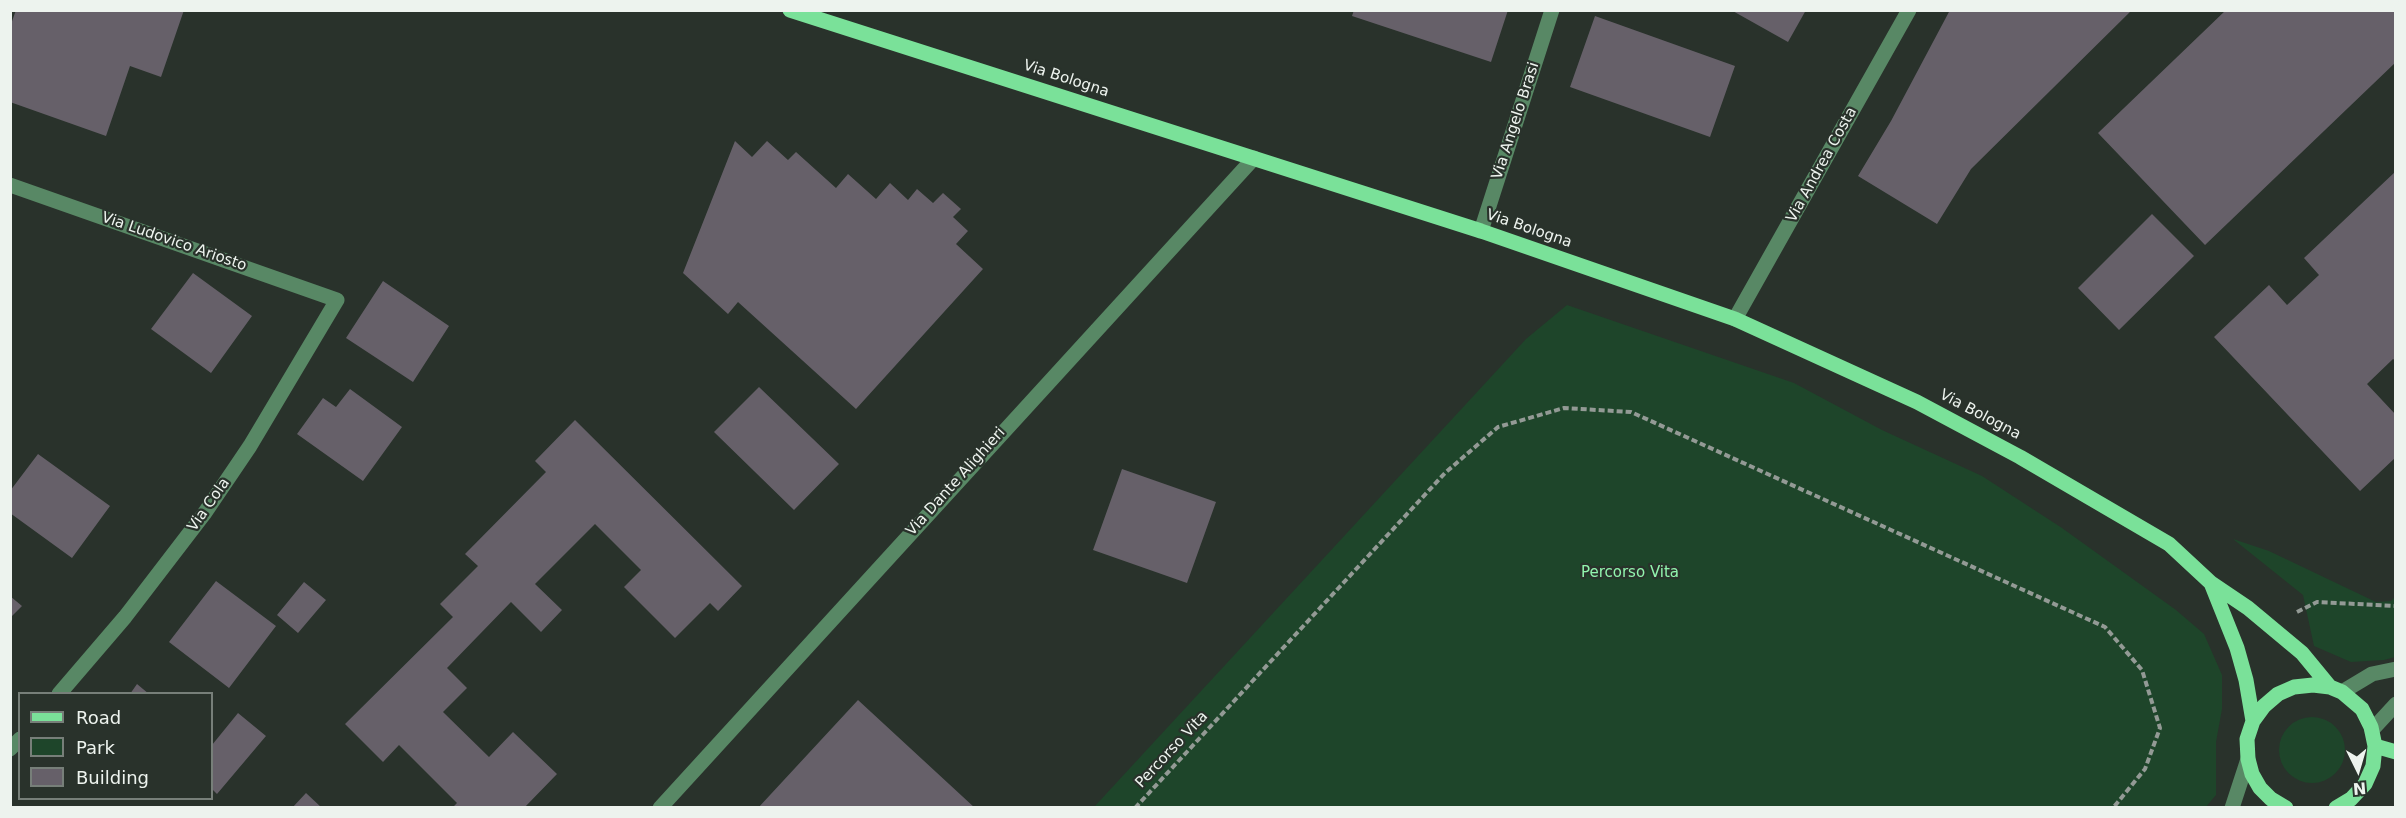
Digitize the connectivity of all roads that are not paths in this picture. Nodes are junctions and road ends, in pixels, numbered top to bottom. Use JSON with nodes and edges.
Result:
{"nodes":[{"id":1,"x":790,"y":10,"type":"edge"},
{"id":2,"x":1552,"y":10,"type":"edge"},
{"id":3,"x":1908,"y":10,"type":"edge"},
{"id":4,"x":1254,"y":158,"type":"junction"},
{"id":5,"x":10,"y":185,"type":"edge"},
{"id":6,"x":1480,"y":231,"type":"junction"},
{"id":7,"x":337,"y":300,"type":"joint"},
{"id":8,"x":1735,"y":320,"type":"junction"},
{"id":9,"x":2211,"y":583,"type":"junction"},
{"id":10,"x":2396,"y":669,"type":"edge"},
{"id":11,"x":2336,"y":690,"type":"junction"},
{"id":12,"x":60,"y":692,"type":"edge"},
{"id":13,"x":2396,"y":704,"type":"edge"},
{"id":14,"x":2253,"y":721,"type":"junction"},
{"id":15,"x":2372,"y":730,"type":"junction"},
{"id":16,"x":2375,"y":746,"type":"junction"},
{"id":17,"x":2396,"y":752,"type":"edge"},
{"id":18,"x":2248,"y":759,"type":"junction"},
{"id":19,"x":660,"y":807,"type":"edge"},
{"id":20,"x":2232,"y":807,"type":"edge"},
{"id":21,"x":2286,"y":807,"type":"edge"},
{"id":22,"x":2336,"y":807,"type":"edge"}],
"edges":[{"from":1,"to":4,"type":"main road","name":"Via Bologna"},
{"from":2,"to":6,"type":"street","name":"Via Angelo Brasi"},
{"from":3,"to":8,"type":"street","name":"Via Andrea Costa"},
{"from":4,"to":6,"type":"main road","name":"Via Bologna"},
{"from":4,"to":19,"type":"street","name":"Via Dante Alighieri"},
{"from":5,"to":7,"type":"street","name":"Via Ludovico Ariosto"},
{"from":6,"to":8,"type":"main road","name":"Via Bologna"},
{"from":7,"to":12,"type":"street","name":"Via Cola"},
{"from":8,"to":9,"type":"main road","name":"Via Bologna"},
{"from":9,"to":11,"type":"main road","name":"Via Bologna"},
{"from":9,"to":14,"type":"main road","name":"Via Bologna"},
{"from":10,"to":11,"type":"street"},
{"from":11,"to":14,"type":"main road"},
{"from":11,"to":15,"type":"main road","name":"Via Bologna"},
{"from":13,"to":15,"type":"street"},
{"from":14,"to":18,"type":"main road"},
{"from":15,"to":16,"type":"main road"},
{"from":16,"to":17,"type":"main road"},
{"from":16,"to":22,"type":"main road"},
{"from":18,"to":20,"type":"street"},
{"from":18,"to":21,"type":"main road"}]}
